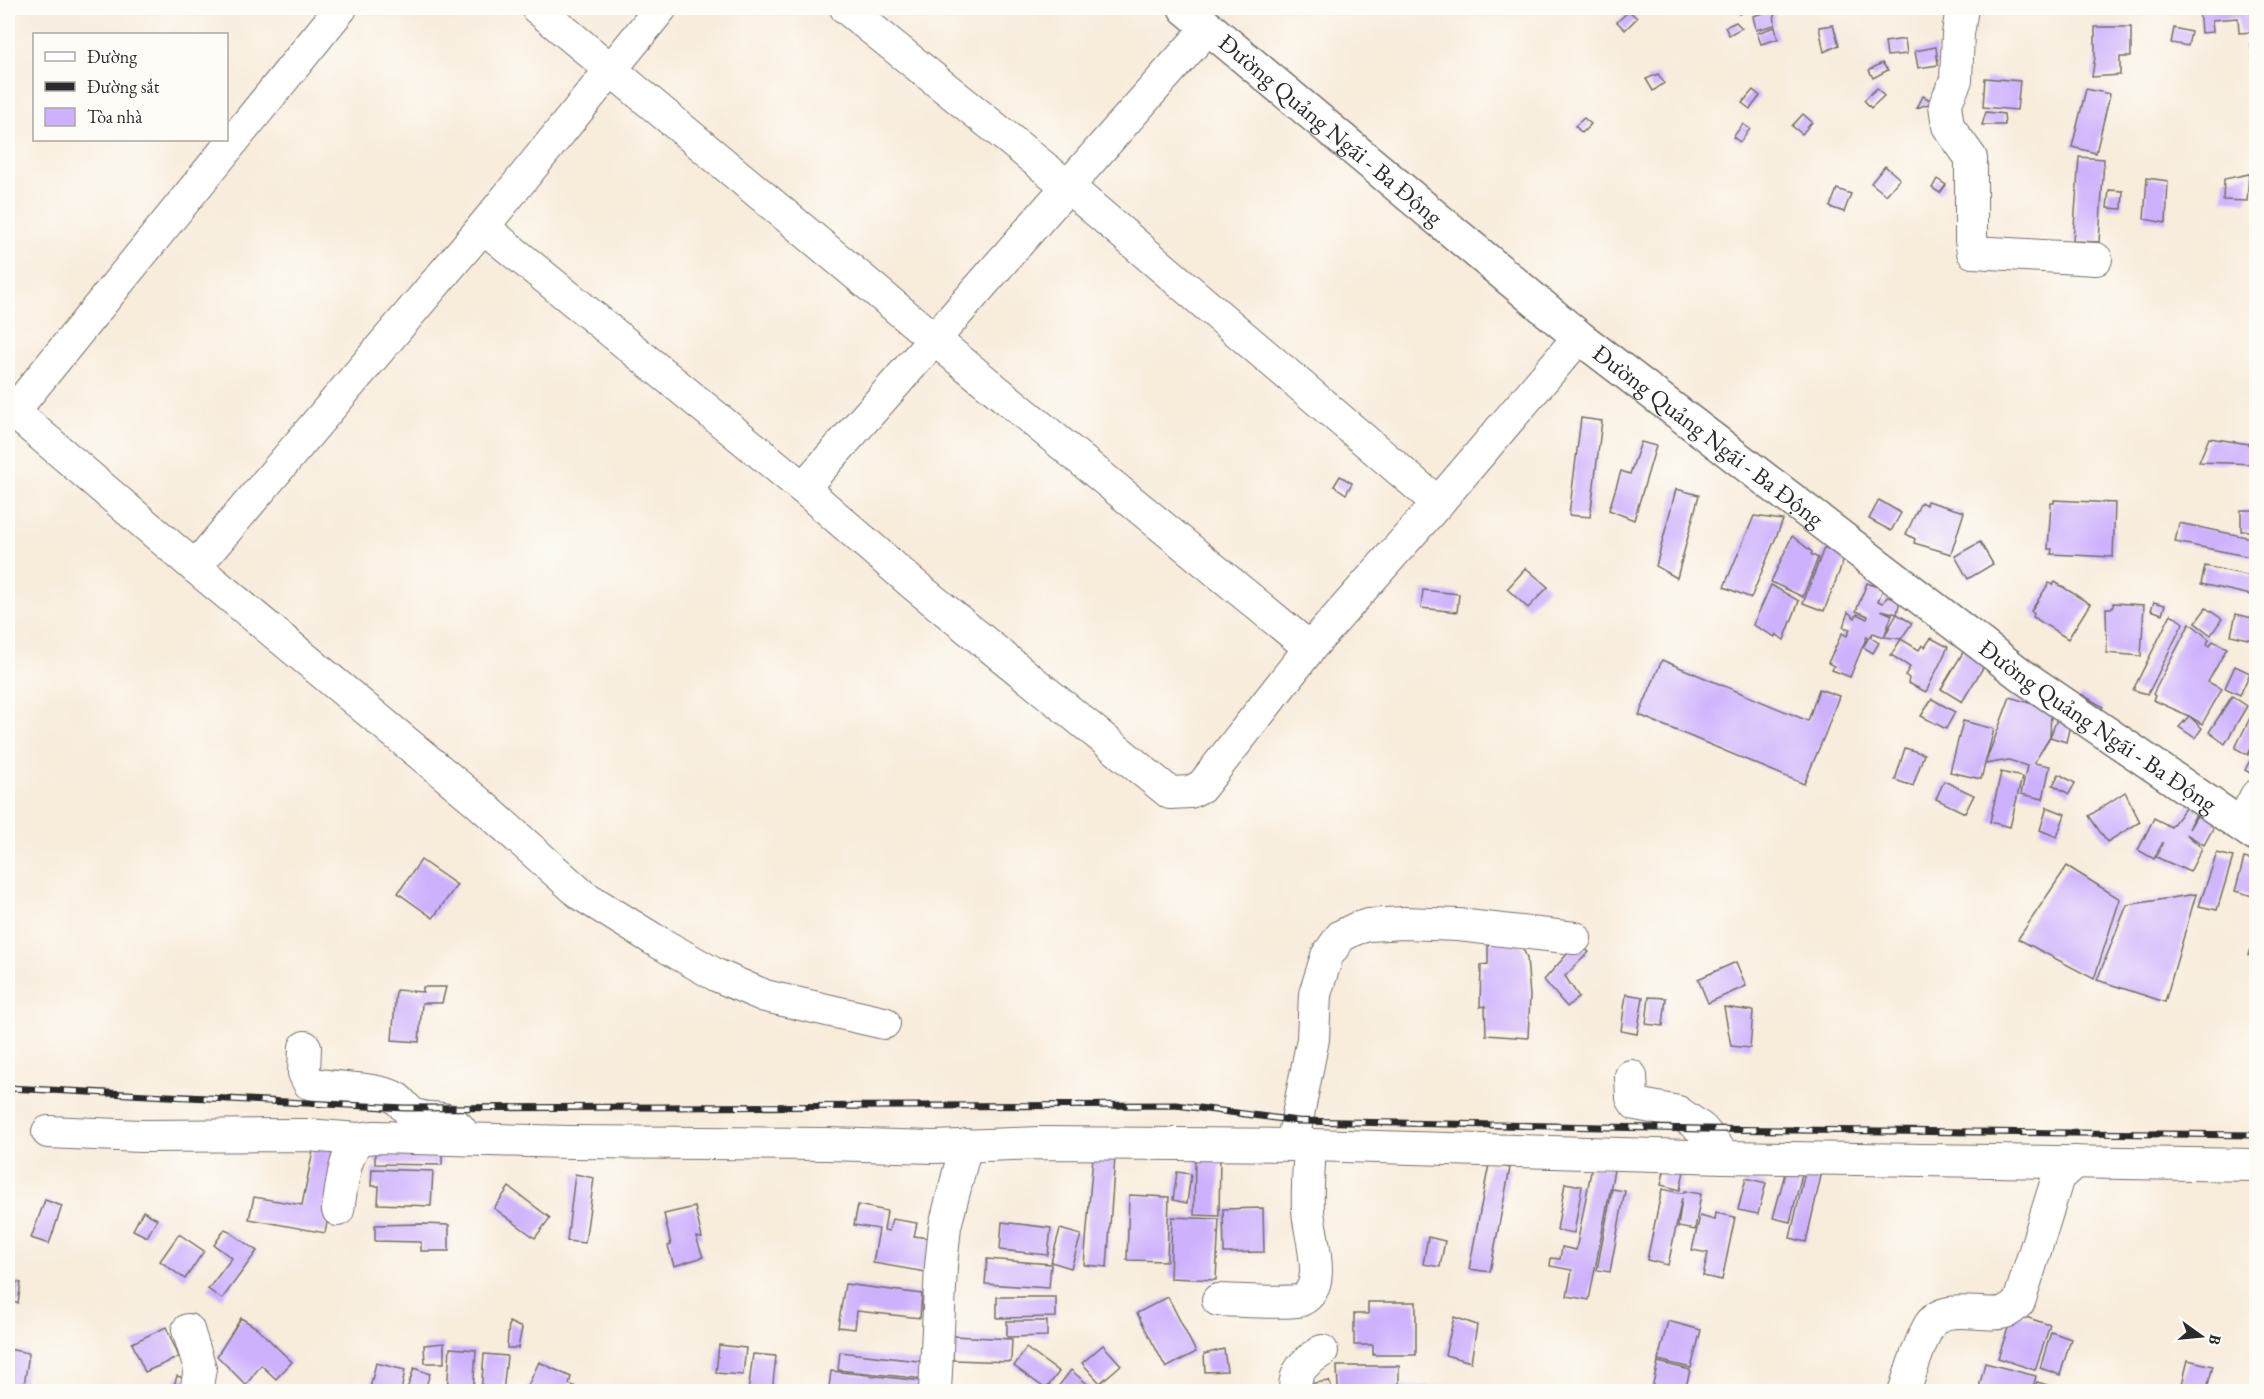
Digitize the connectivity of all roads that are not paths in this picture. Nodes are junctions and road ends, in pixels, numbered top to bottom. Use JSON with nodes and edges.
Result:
{"nodes":[{"id":1,"x":341,"y":8,"type":"edge"},
{"id":2,"x":537,"y":8,"type":"edge"},
{"id":3,"x":661,"y":8,"type":"edge"},
{"id":4,"x":846,"y":8,"type":"edge"},
{"id":5,"x":1962,"y":8,"type":"edge"},
{"id":6,"x":1196,"y":18,"type":"edge"},
{"id":7,"x":611,"y":68,"type":"junction"},
{"id":8,"x":1066,"y":185,"type":"junction"},
{"id":9,"x":483,"y":227,"type":"junction"},
{"id":10,"x":2096,"y":259,"type":"dead end"},
{"id":11,"x":1579,"y":337,"type":"junction"},
{"id":12,"x":935,"y":340,"type":"junction"},
{"id":13,"x":10,"y":409,"type":"edge"},
{"id":14,"x":803,"y":488,"type":"junction"},
{"id":15,"x":1438,"y":503,"type":"junction"},
{"id":16,"x":195,"y":567,"type":"junction"},
{"id":17,"x":1310,"y":648,"type":"junction"},
{"id":18,"x":2256,"y":796,"type":"edge"},
{"id":19,"x":2249,"y":830,"type":"edge"},
{"id":20,"x":1575,"y":938,"type":"dead end"},
{"id":21,"x":884,"y":1023,"type":"dead end"},
{"id":22,"x":305,"y":1047,"type":"dead end"},
{"id":23,"x":1631,"y":1076,"type":"dead end"},
{"id":24,"x":48,"y":1132,"type":"dead end"},
{"id":25,"x":358,"y":1139,"type":"junction"},
{"id":26,"x":466,"y":1139,"type":"junction"},
{"id":27,"x":966,"y":1145,"type":"junction"},
{"id":28,"x":1301,"y":1145,"type":"junction"},
{"id":29,"x":1725,"y":1157,"type":"junction"},
{"id":30,"x":2075,"y":1162,"type":"junction"},
{"id":31,"x":2256,"y":1165,"type":"edge"},
{"id":32,"x":338,"y":1210,"type":"dead end"},
{"id":33,"x":1218,"y":1300,"type":"dead end"},
{"id":34,"x":188,"y":1330,"type":"dead end"},
{"id":35,"x":1322,"y":1351,"type":"dead end"},
{"id":36,"x":196,"y":1392,"type":"edge"},
{"id":37,"x":935,"y":1392,"type":"edge"},
{"id":38,"x":1294,"y":1392,"type":"edge"},
{"id":39,"x":1904,"y":1392,"type":"edge"}],
"edges":[{"from":1,"to":13,"type":"street"},
{"from":2,"to":7,"type":"street"},
{"from":3,"to":7,"type":"street"},
{"from":4,"to":8,"type":"street"},
{"from":5,"to":10,"type":"street"},
{"from":6,"to":8,"type":"street"},
{"from":6,"to":11,"type":"main road","name":"Đường Quảng Ngãi - Ba Động"},
{"from":7,"to":9,"type":"street"},
{"from":7,"to":12,"type":"street"},
{"from":8,"to":12,"type":"street"},
{"from":8,"to":15,"type":"street"},
{"from":9,"to":14,"type":"street"},
{"from":9,"to":16,"type":"street"},
{"from":11,"to":15,"type":"street"},
{"from":11,"to":19,"type":"main road","name":"Đường Quảng Ngãi - Ba Động"},
{"from":12,"to":14,"type":"street"},
{"from":12,"to":17,"type":"street"},
{"from":13,"to":16,"type":"street"},
{"from":14,"to":17,"type":"street"},
{"from":15,"to":17,"type":"street"},
{"from":16,"to":21,"type":"street"},
{"from":18,"to":19,"type":"street"},
{"from":20,"to":28,"type":"street"},
{"from":22,"to":26,"type":"street"},
{"from":23,"to":29,"type":"street"},
{"from":24,"to":25,"type":"street"},
{"from":25,"to":26,"type":"street"},
{"from":25,"to":32,"type":"street"},
{"from":26,"to":27,"type":"street"},
{"from":27,"to":28,"type":"street"},
{"from":27,"to":37,"type":"street"},
{"from":28,"to":29,"type":"street"},
{"from":28,"to":33,"type":"street"},
{"from":29,"to":30,"type":"street"},
{"from":30,"to":31,"type":"street"},
{"from":30,"to":39,"type":"street"},
{"from":34,"to":36,"type":"street"},
{"from":35,"to":38,"type":"street"}]}
